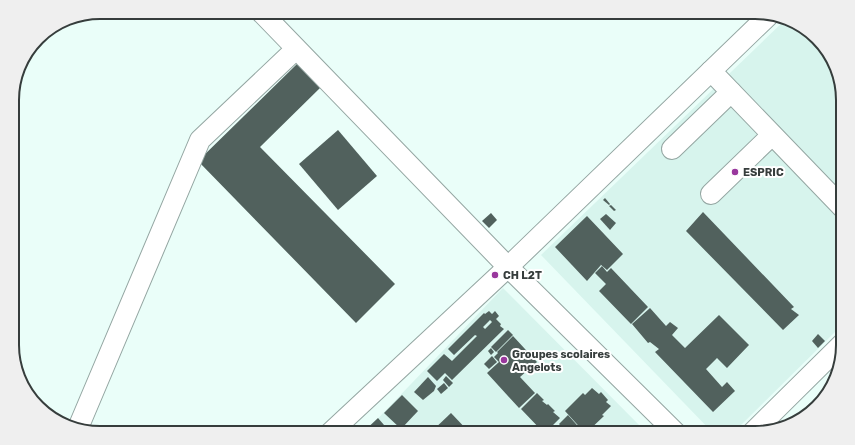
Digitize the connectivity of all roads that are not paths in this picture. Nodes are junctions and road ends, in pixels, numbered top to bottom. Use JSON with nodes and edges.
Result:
{"nodes":[{"id":1,"x":268,"y":19,"type":"edge"},
{"id":2,"x":764,"y":20,"type":"edge"},
{"id":3,"x":296,"y":49,"type":"junction"},
{"id":4,"x":711,"y":71,"type":"junction"},
{"id":5,"x":731,"y":92,"type":"junction"},
{"id":6,"x":772,"y":135,"type":"junction"},
{"id":7,"x":672,"y":149,"type":"dead end"},
{"id":8,"x":711,"y":194,"type":"dead end"},
{"id":9,"x":836,"y":201,"type":"edge"},
{"id":10,"x":508,"y":266,"type":"junction"},
{"id":11,"x":835,"y":350,"type":"edge"},
{"id":12,"x":80,"y":423,"type":"edge"},
{"id":13,"x":337,"y":426,"type":"edge"},
{"id":14,"x":669,"y":426,"type":"edge"},
{"id":15,"x":759,"y":426,"type":"edge"}],
"edges":[{"from":1,"to":3,"type":"street"},
{"from":2,"to":4,"type":"street"},
{"from":3,"to":10,"type":"street"},
{"from":3,"to":12,"type":"street"},
{"from":4,"to":5,"type":"street"},
{"from":4,"to":10,"type":"street"},
{"from":5,"to":6,"type":"street"},
{"from":5,"to":7,"type":"street"},
{"from":6,"to":8,"type":"street"},
{"from":6,"to":9,"type":"street"},
{"from":10,"to":13,"type":"street"},
{"from":10,"to":14,"type":"street"},
{"from":11,"to":15,"type":"street"}]}
